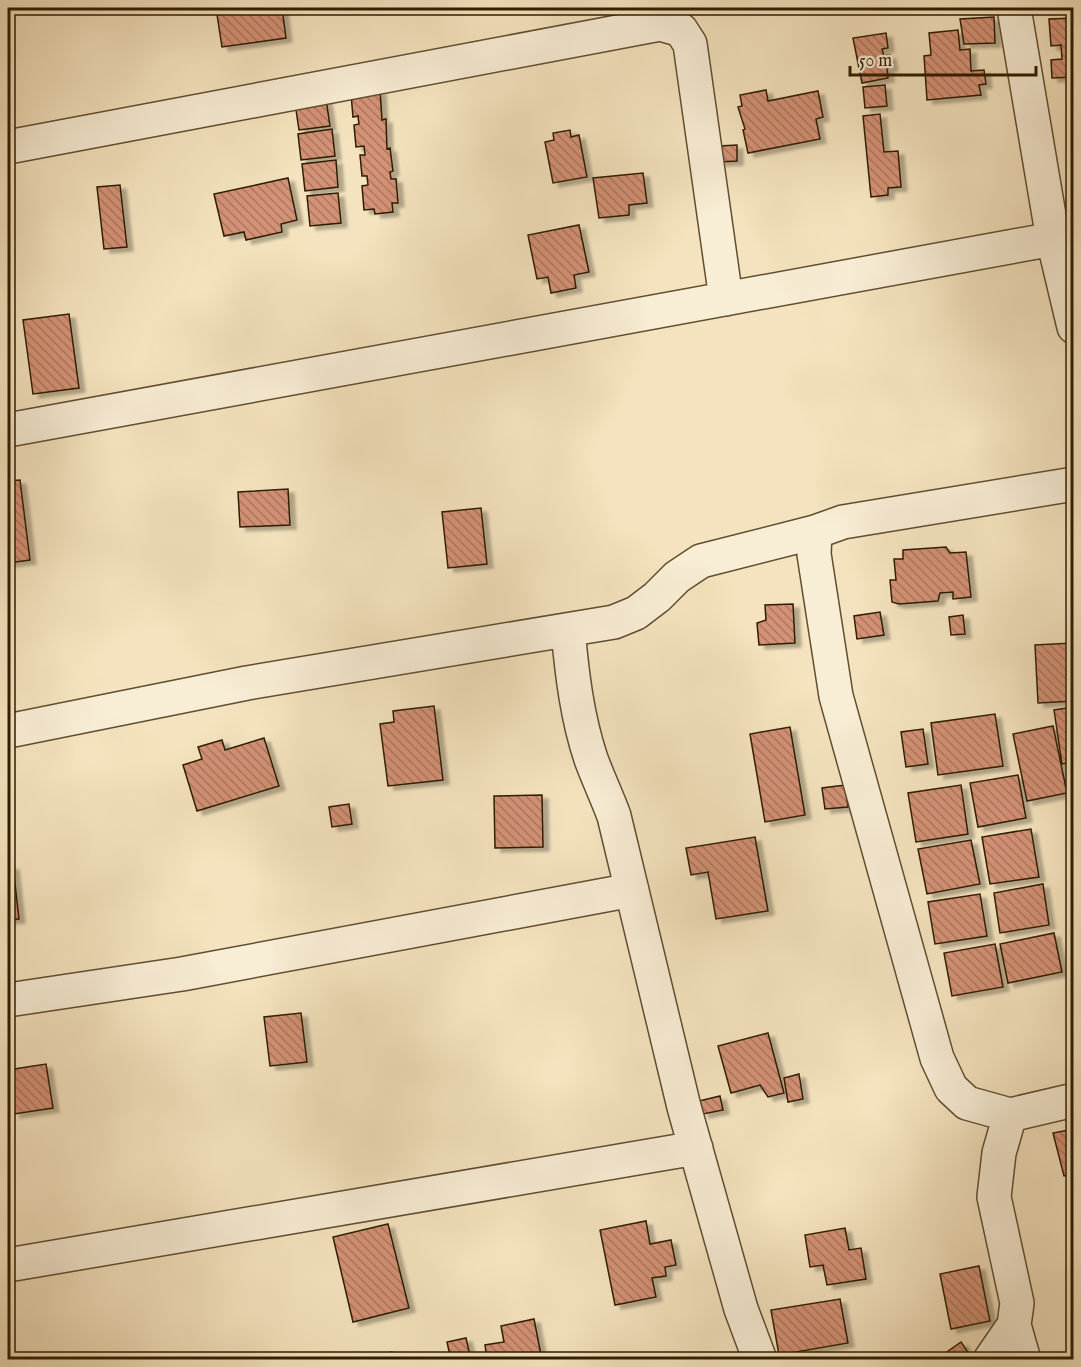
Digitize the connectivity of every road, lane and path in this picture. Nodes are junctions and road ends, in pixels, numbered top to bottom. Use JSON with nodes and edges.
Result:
{"nodes":[{"id":1,"x":1014,"y":8,"type":"edge"},
{"id":2,"x":680,"y":19,"type":"edge"},
{"id":3,"x":8,"y":147,"type":"edge"},
{"id":4,"x":1053,"y":239,"type":"junction"},
{"id":5,"x":726,"y":299,"type":"junction"},
{"id":6,"x":1074,"y":327,"type":"edge"},
{"id":7,"x":8,"y":430,"type":"edge"},
{"id":8,"x":1074,"y":484,"type":"edge"},
{"id":9,"x":815,"y":532,"type":"junction"},
{"id":10,"x":568,"y":630,"type":"junction"},
{"id":11,"x":8,"y":731,"type":"edge"},
{"id":12,"x":632,"y":890,"type":"junction"},
{"id":13,"x":8,"y":1000,"type":"edge"},
{"id":14,"x":1074,"y":1100,"type":"edge"},
{"id":15,"x":1010,"y":1115,"type":"junction"},
{"id":16,"x":696,"y":1148,"type":"junction"},
{"id":17,"x":8,"y":1265,"type":"edge"},
{"id":18,"x":1014,"y":1325,"type":"junction"},
{"id":19,"x":760,"y":1359,"type":"edge"},
{"id":20,"x":990,"y":1359,"type":"edge"},
{"id":21,"x":1024,"y":1359,"type":"edge"}],
"edges":[{"from":1,"to":4,"type":"street"},
{"from":2,"to":3,"type":"street"},
{"from":2,"to":5,"type":"street"},
{"from":4,"to":5,"type":"street"},
{"from":4,"to":6,"type":"street"},
{"from":5,"to":7,"type":"street"},
{"from":8,"to":9,"type":"street"},
{"from":9,"to":10,"type":"street"},
{"from":9,"to":15,"type":"street"},
{"from":10,"to":11,"type":"street"},
{"from":10,"to":12,"type":"street"},
{"from":12,"to":13,"type":"street"},
{"from":12,"to":16,"type":"street"},
{"from":14,"to":15,"type":"street"},
{"from":15,"to":18,"type":"street"},
{"from":16,"to":17,"type":"street"},
{"from":16,"to":19,"type":"street"},
{"from":18,"to":20,"type":"street"},
{"from":18,"to":21,"type":"street"}]}
